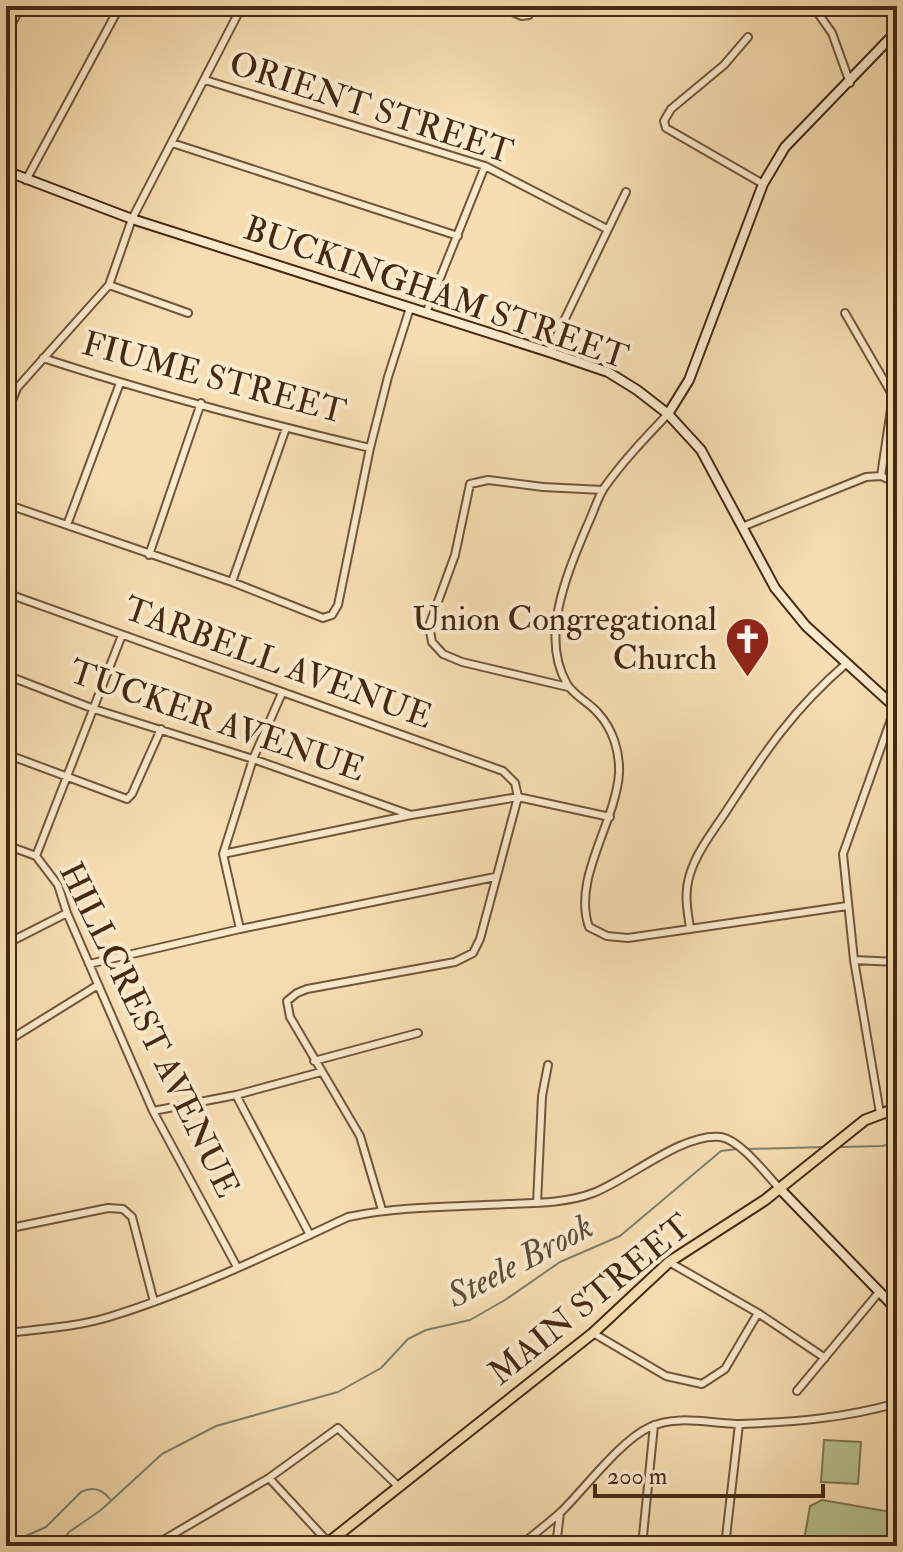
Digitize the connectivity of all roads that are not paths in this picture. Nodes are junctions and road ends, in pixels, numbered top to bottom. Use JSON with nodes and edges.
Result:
{"nodes":[{"id":1,"x":21,"y":6,"type":"edge"},
{"id":2,"x":120,"y":6,"type":"edge"},
{"id":3,"x":242,"y":6,"type":"edge"},
{"id":4,"x":497,"y":6,"type":"edge"},
{"id":5,"x":532,"y":6,"type":"edge"},
{"id":6,"x":813,"y":6,"type":"edge"},
{"id":7,"x":897,"y":31,"type":"edge"},
{"id":8,"x":6,"y":35,"type":"edge"},
{"id":9,"x":748,"y":37,"type":"dead end"},
{"id":10,"x":205,"y":80,"type":"junction"},
{"id":11,"x":850,"y":83,"type":"junction"},
{"id":12,"x":172,"y":143,"type":"junction"},
{"id":13,"x":485,"y":166,"type":"junction"},
{"id":14,"x":6,"y":171,"type":"edge"},
{"id":15,"x":26,"y":180,"type":"junction"},
{"id":16,"x":763,"y":184,"type":"junction"},
{"id":17,"x":626,"y":192,"type":"dead end"},
{"id":18,"x":132,"y":219,"type":"junction"},
{"id":19,"x":607,"y":229,"type":"junction"},
{"id":20,"x":458,"y":236,"type":"junction"},
{"id":21,"x":109,"y":285,"type":"junction"},
{"id":22,"x":410,"y":308,"type":"junction"},
{"id":23,"x":188,"y":313,"type":"dead end"},
{"id":24,"x":426,"y":313,"type":"junction"},
{"id":25,"x":845,"y":313,"type":"dead end"},
{"id":26,"x":549,"y":352,"type":"junction"},
{"id":27,"x":43,"y":358,"type":"junction"},
{"id":28,"x":120,"y":383,"type":"junction"},
{"id":29,"x":201,"y":403,"type":"junction"},
{"id":30,"x":668,"y":414,"type":"junction"},
{"id":31,"x":6,"y":417,"type":"edge"},
{"id":32,"x":286,"y":428,"type":"junction"},
{"id":33,"x":370,"y":448,"type":"junction"},
{"id":34,"x":881,"y":476,"type":"junction"},
{"id":35,"x":897,"y":483,"type":"edge"},
{"id":36,"x":603,"y":490,"type":"junction"},
{"id":37,"x":6,"y":504,"type":"edge"},
{"id":38,"x":67,"y":525,"type":"junction"},
{"id":39,"x":742,"y":527,"type":"junction"},
{"id":40,"x":149,"y":555,"type":"junction"},
{"id":41,"x":232,"y":582,"type":"junction"},
{"id":42,"x":6,"y":593,"type":"edge"},
{"id":43,"x":122,"y":635,"type":"junction"},
{"id":44,"x":847,"y":663,"type":"junction"},
{"id":45,"x":6,"y":675,"type":"edge"},
{"id":46,"x":568,"y":687,"type":"junction"},
{"id":47,"x":282,"y":693,"type":"junction"},
{"id":48,"x":896,"y":708,"type":"edge"},
{"id":49,"x":94,"y":709,"type":"junction"},
{"id":50,"x":161,"y":729,"type":"junction"},
{"id":51,"x":6,"y":754,"type":"edge"},
{"id":52,"x":253,"y":759,"type":"junction"},
{"id":53,"x":65,"y":776,"type":"junction"},
{"id":54,"x":518,"y":797,"type":"junction"},
{"id":55,"x":411,"y":815,"type":"junction"},
{"id":56,"x":610,"y":817,"type":"junction"},
{"id":57,"x":6,"y":845,"type":"edge"},
{"id":58,"x":223,"y":854,"type":"junction"},
{"id":59,"x":36,"y":856,"type":"junction"},
{"id":60,"x":495,"y":877,"type":"junction"},
{"id":61,"x":847,"y":906,"type":"junction"},
{"id":62,"x":67,"y":913,"type":"junction"},
{"id":63,"x":690,"y":928,"type":"junction"},
{"id":64,"x":240,"y":929,"type":"junction"},
{"id":65,"x":6,"y":944,"type":"edge"},
{"id":66,"x":854,"y":960,"type":"junction"},
{"id":67,"x":897,"y":962,"type":"edge"},
{"id":68,"x":89,"y":964,"type":"junction"},
{"id":69,"x":98,"y":985,"type":"junction"},
{"id":70,"x":418,"y":1033,"type":"dead end"},
{"id":71,"x":6,"y":1042,"type":"edge"},
{"id":72,"x":314,"y":1061,"type":"junction"},
{"id":73,"x":548,"y":1065,"type":"dead end"},
{"id":74,"x":321,"y":1072,"type":"junction"},
{"id":75,"x":236,"y":1095,"type":"junction"},
{"id":76,"x":897,"y":1108,"type":"edge"},
{"id":77,"x":153,"y":1111,"type":"junction"},
{"id":78,"x":880,"y":1113,"type":"junction"},
{"id":79,"x":780,"y":1189,"type":"junction"},
{"id":80,"x":537,"y":1203,"type":"junction"},
{"id":81,"x":382,"y":1210,"type":"junction"},
{"id":82,"x":6,"y":1229,"type":"edge"},
{"id":83,"x":310,"y":1235,"type":"junction"},
{"id":84,"x":669,"y":1262,"type":"junction"},
{"id":85,"x":237,"y":1267,"type":"junction"},
{"id":86,"x":880,"y":1291,"type":"junction"},
{"id":87,"x":154,"y":1302,"type":"junction"},
{"id":88,"x":897,"y":1310,"type":"edge"},
{"id":89,"x":758,"y":1313,"type":"junction"},
{"id":90,"x":6,"y":1333,"type":"edge"},
{"id":91,"x":593,"y":1333,"type":"junction"},
{"id":92,"x":825,"y":1358,"type":"junction"},
{"id":93,"x":797,"y":1391,"type":"dead end"},
{"id":94,"x":897,"y":1403,"type":"edge"},
{"id":95,"x":739,"y":1424,"type":"junction"},
{"id":96,"x":654,"y":1425,"type":"junction"},
{"id":97,"x":269,"y":1478,"type":"junction"},
{"id":98,"x":399,"y":1487,"type":"junction"},
{"id":99,"x":560,"y":1513,"type":"junction"},
{"id":100,"x":326,"y":1544,"type":"edge"},
{"id":101,"x":153,"y":1546,"type":"edge"},
{"id":102,"x":520,"y":1546,"type":"edge"},
{"id":103,"x":556,"y":1546,"type":"edge"},
{"id":104,"x":642,"y":1546,"type":"edge"},
{"id":105,"x":725,"y":1546,"type":"edge"}],
"edges":[{"from":1,"to":8,"type":"street"},
{"from":2,"to":15,"type":"street"},
{"from":3,"to":10,"type":"street"},
{"from":4,"to":5,"type":"street"},
{"from":6,"to":11,"type":"street"},
{"from":7,"to":11,"type":"main road"},
{"from":9,"to":16,"type":"street"},
{"from":10,"to":12,"type":"street"},
{"from":10,"to":13,"type":"street","name":"ORIENT STREET"},
{"from":11,"to":16,"type":"main road"},
{"from":12,"to":18,"type":"street"},
{"from":12,"to":20,"type":"street"},
{"from":13,"to":19,"type":"street","name":"ORIENT STREET"},
{"from":13,"to":20,"type":"street"},
{"from":14,"to":15,"type":"main road","name":"BUCKINGHAM STREET"},
{"from":15,"to":18,"type":"main road","name":"BUCKINGHAM STREET"},
{"from":16,"to":30,"type":"main road"},
{"from":17,"to":19,"type":"street"},
{"from":18,"to":21,"type":"street"},
{"from":18,"to":22,"type":"main road","name":"BUCKINGHAM STREET"},
{"from":19,"to":26,"type":"street"},
{"from":20,"to":24,"type":"street"},
{"from":21,"to":23,"type":"street"},
{"from":21,"to":27,"type":"street"},
{"from":22,"to":24,"type":"main road","name":"BUCKINGHAM STREET"},
{"from":22,"to":33,"type":"street"},
{"from":24,"to":26,"type":"main road","name":"BUCKINGHAM STREET"},
{"from":25,"to":34,"type":"street"},
{"from":26,"to":30,"type":"main road","name":"BUCKINGHAM STREET"},
{"from":27,"to":28,"type":"street","name":"FIUME STREET"},
{"from":27,"to":31,"type":"street"},
{"from":28,"to":29,"type":"street","name":"FIUME STREET"},
{"from":28,"to":38,"type":"street"},
{"from":29,"to":32,"type":"street","name":"FIUME STREET"},
{"from":29,"to":40,"type":"street"},
{"from":30,"to":36,"type":"street"},
{"from":30,"to":39,"type":"main road","name":"BUCKINGHAM STREET"},
{"from":32,"to":33,"type":"street","name":"FIUME STREET"},
{"from":32,"to":41,"type":"street"},
{"from":33,"to":41,"type":"street"},
{"from":34,"to":35,"type":"street"},
{"from":34,"to":39,"type":"street"},
{"from":36,"to":46,"type":"street"},
{"from":36,"to":46,"type":"street"},
{"from":37,"to":38,"type":"street"},
{"from":38,"to":40,"type":"street"},
{"from":39,"to":44,"type":"main road","name":"BUCKINGHAM STREET"},
{"from":40,"to":41,"type":"street"},
{"from":42,"to":43,"type":"street","name":"TARBELL AVENUE"},
{"from":43,"to":47,"type":"street","name":"TARBELL AVENUE"},
{"from":43,"to":49,"type":"street","name":"HILLCREST AVENUE"},
{"from":44,"to":48,"type":"main road","name":"BUCKINGHAM STREET"},
{"from":44,"to":63,"type":"street"},
{"from":45,"to":49,"type":"street","name":"TUCKER AVENUE"},
{"from":46,"to":56,"type":"street"},
{"from":47,"to":52,"type":"street"},
{"from":47,"to":54,"type":"street","name":"TARBELL AVENUE"},
{"from":48,"to":61,"type":"street"},
{"from":49,"to":50,"type":"street","name":"TUCKER AVENUE"},
{"from":49,"to":53,"type":"street","name":"HILLCREST AVENUE"},
{"from":50,"to":52,"type":"street","name":"TUCKER AVENUE"},
{"from":50,"to":53,"type":"street"},
{"from":51,"to":53,"type":"street"},
{"from":52,"to":55,"type":"street","name":"TUCKER AVENUE"},
{"from":52,"to":58,"type":"street"},
{"from":53,"to":59,"type":"street","name":"HILLCREST AVENUE"},
{"from":54,"to":55,"type":"street"},
{"from":54,"to":56,"type":"street"},
{"from":54,"to":60,"type":"street"},
{"from":55,"to":58,"type":"street"},
{"from":56,"to":63,"type":"street"},
{"from":57,"to":59,"type":"street"},
{"from":58,"to":64,"type":"street"},
{"from":59,"to":62,"type":"street","name":"HILLCREST AVENUE"},
{"from":60,"to":64,"type":"street"},
{"from":60,"to":72,"type":"street"},
{"from":61,"to":63,"type":"street"},
{"from":61,"to":66,"type":"street"},
{"from":62,"to":65,"type":"street"},
{"from":62,"to":68,"type":"street","name":"HILLCREST AVENUE"},
{"from":64,"to":68,"type":"street"},
{"from":66,"to":67,"type":"street"},
{"from":66,"to":78,"type":"street"},
{"from":68,"to":69,"type":"street","name":"HILLCREST AVENUE"},
{"from":69,"to":71,"type":"street"},
{"from":69,"to":77,"type":"street","name":"HILLCREST AVENUE"},
{"from":70,"to":72,"type":"street"},
{"from":72,"to":74,"type":"street"},
{"from":73,"to":80,"type":"street"},
{"from":74,"to":75,"type":"street"},
{"from":74,"to":81,"type":"street"},
{"from":75,"to":77,"type":"street"},
{"from":75,"to":83,"type":"street"},
{"from":76,"to":78,"type":"main road","name":"MAIN STREET"},
{"from":77,"to":85,"type":"street","name":"HILLCREST AVENUE"},
{"from":78,"to":79,"type":"main road","name":"MAIN STREET"},
{"from":79,"to":80,"type":"street"},
{"from":79,"to":84,"type":"main road","name":"MAIN STREET"},
{"from":79,"to":86,"type":"main road"},
{"from":80,"to":81,"type":"street"},
{"from":81,"to":83,"type":"street"},
{"from":82,"to":87,"type":"street"},
{"from":83,"to":85,"type":"street"},
{"from":84,"to":89,"type":"street"},
{"from":84,"to":91,"type":"main road","name":"MAIN STREET"},
{"from":85,"to":87,"type":"street"},
{"from":86,"to":88,"type":"main road"},
{"from":86,"to":92,"type":"street"},
{"from":87,"to":90,"type":"street"},
{"from":89,"to":91,"type":"street"},
{"from":89,"to":92,"type":"street"},
{"from":91,"to":98,"type":"main road","name":"MAIN STREET"},
{"from":92,"to":93,"type":"street"},
{"from":94,"to":95,"type":"street"},
{"from":95,"to":96,"type":"street"},
{"from":95,"to":105,"type":"street"},
{"from":96,"to":99,"type":"street"},
{"from":96,"to":104,"type":"street"},
{"from":97,"to":98,"type":"street"},
{"from":97,"to":100,"type":"street"},
{"from":97,"to":101,"type":"street"},
{"from":98,"to":100,"type":"main road","name":"MAIN STREET"},
{"from":99,"to":102,"type":"street"},
{"from":99,"to":103,"type":"street"}]}
